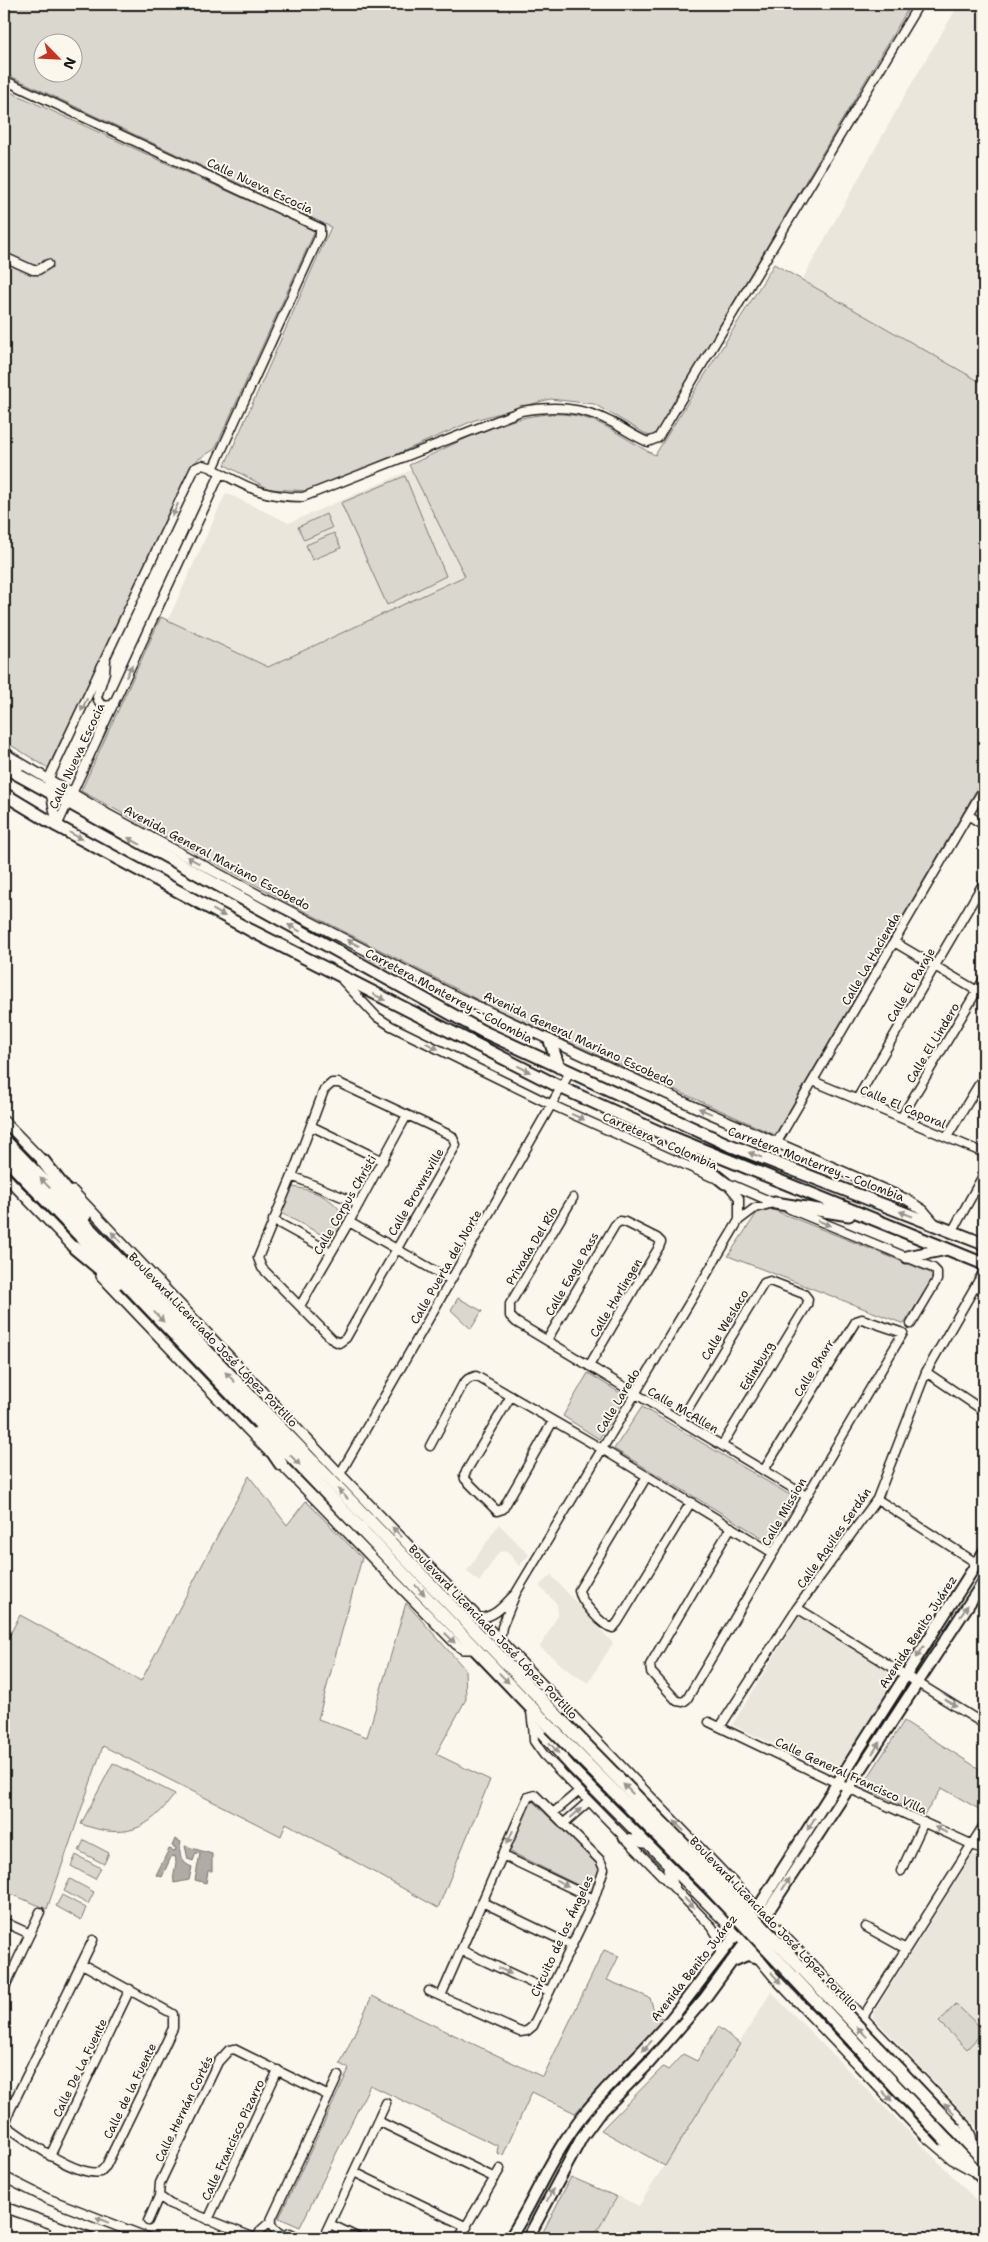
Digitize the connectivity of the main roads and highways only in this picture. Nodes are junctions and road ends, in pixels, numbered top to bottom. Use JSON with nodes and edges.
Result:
{"nodes":[{"id":1,"x":6,"y":754,"type":"edge"},
{"id":2,"x":4,"y":767,"type":"edge"},
{"id":3,"x":20,"y":777,"type":"junction"},
{"id":4,"x":4,"y":794,"type":"edge"},
{"id":5,"x":550,"y":1041,"type":"road end"},
{"id":6,"x":559,"y":1067,"type":"junction"},
{"id":7,"x":659,"y":1132,"type":"junction"},
{"id":8,"x":4,"y":1140,"type":"edge"},
{"id":9,"x":4,"y":1156,"type":"edge"},
{"id":10,"x":43,"y":1161,"type":"road end"},
{"id":11,"x":725,"y":1183,"type":"road end"},
{"id":12,"x":775,"y":1203,"type":"road end"},
{"id":13,"x":869,"y":1218,"type":"junction"},
{"id":14,"x":984,"y":1244,"type":"edge"},
{"id":15,"x":75,"y":1248,"type":"road end"},
{"id":16,"x":947,"y":1249,"type":"junction"},
{"id":17,"x":111,"y":1252,"type":"junction"},
{"id":18,"x":907,"y":1257,"type":"road end"},
{"id":19,"x":984,"y":1264,"type":"edge"},
{"id":20,"x":142,"y":1299,"type":"junction"},
{"id":21,"x":243,"y":1406,"type":"junction"},
{"id":22,"x":281,"y":1464,"type":"road end"},
{"id":23,"x":984,"y":1552,"type":"edge"},
{"id":24,"x":981,"y":1566,"type":"edge"},
{"id":25,"x":984,"y":1581,"type":"edge"},
{"id":26,"x":554,"y":1723,"type":"junction"},
{"id":27,"x":759,"y":1958,"type":"road end"},
{"id":28,"x":730,"y":1963,"type":"junction"},
{"id":29,"x":701,"y":1979,"type":"junction"},
{"id":30,"x":708,"y":1994,"type":"junction"},
{"id":31,"x":688,"y":2017,"type":"junction"},
{"id":32,"x":671,"y":2019,"type":"junction"},
{"id":33,"x":667,"y":2040,"type":"junction"},
{"id":34,"x":984,"y":2160,"type":"edge"},
{"id":35,"x":981,"y":2176,"type":"edge"},
{"id":36,"x":510,"y":2238,"type":"edge"},
{"id":37,"x":528,"y":2238,"type":"edge"}],
"edges":[{"from":1,"to":3,"type":"main road"},
{"from":2,"to":3,"type":"main road","name":"Carretera Monterrey - Colombia"},
{"from":6,"to":3,"type":"main road","name":"Carretera Monterrey - Colombia","one_way":true},
{"from":4,"to":7,"type":"main road","one_way":true},
{"from":5,"to":6,"type":"main road"},
{"from":14,"to":6,"type":"main road","name":"Carretera Monterrey - Colombia","one_way":true},
{"from":7,"to":11,"type":"main road"},
{"from":7,"to":13,"type":"main road"},
{"from":17,"to":8,"type":"highway","name":"Boulevard Licenciado José López Portillo","one_way":true},
{"from":9,"to":20,"type":"highway","name":"Boulevard Licenciado José López Portillo"},
{"from":10,"to":17,"type":"highway"},
{"from":12,"to":13,"type":"main road"},
{"from":13,"to":16,"type":"main road"},
{"from":15,"to":20,"type":"highway"},
{"from":16,"to":18,"type":"main road"},
{"from":16,"to":19,"type":"main road"},
{"from":26,"to":17,"type":"highway","name":"Boulevard Licenciado José López Portillo","one_way":true},
{"from":20,"to":21,"type":"highway","name":"Boulevard Licenciado José López Portillo","one_way":true},
{"from":21,"to":22,"type":"highway"},
{"from":21,"to":26,"type":"highway","name":"Boulevard Licenciado José López Portillo","one_way":true},
{"from":23,"to":24,"type":"main road","name":"Avenida Benito Juárez"},
{"from":24,"to":29,"type":"main road","name":"Avenida Benito Juárez","one_way":true},
{"from":28,"to":25,"type":"main road","name":"Avenida Benito Juárez","one_way":true},
{"from":34,"to":26,"type":"highway","name":"Boulevard Licenciado José López Portillo","one_way":true,"bridge":true},
{"from":26,"to":35,"type":"highway","name":"Boulevard Licenciado José López Portillo","bridge":true},
{"from":27,"to":28,"type":"main road"},
{"from":28,"to":30,"type":"main road","name":"Avenida Benito Juárez"},
{"from":29,"to":30,"type":"main road"},
{"from":29,"to":32,"type":"main road","name":"Avenida Benito Juárez"},
{"from":30,"to":31,"type":"main road","name":"Avenida Benito Juárez"},
{"from":31,"to":32,"type":"main road"},
{"from":31,"to":33,"type":"main road","name":"Avenida Benito Juárez"},
{"from":32,"to":33,"type":"main road"},
{"from":32,"to":36,"type":"main road","name":"Avenida Benito Juárez","one_way":true},
{"from":37,"to":33,"type":"main road","name":"Avenida Benito Juárez","one_way":true}]}
